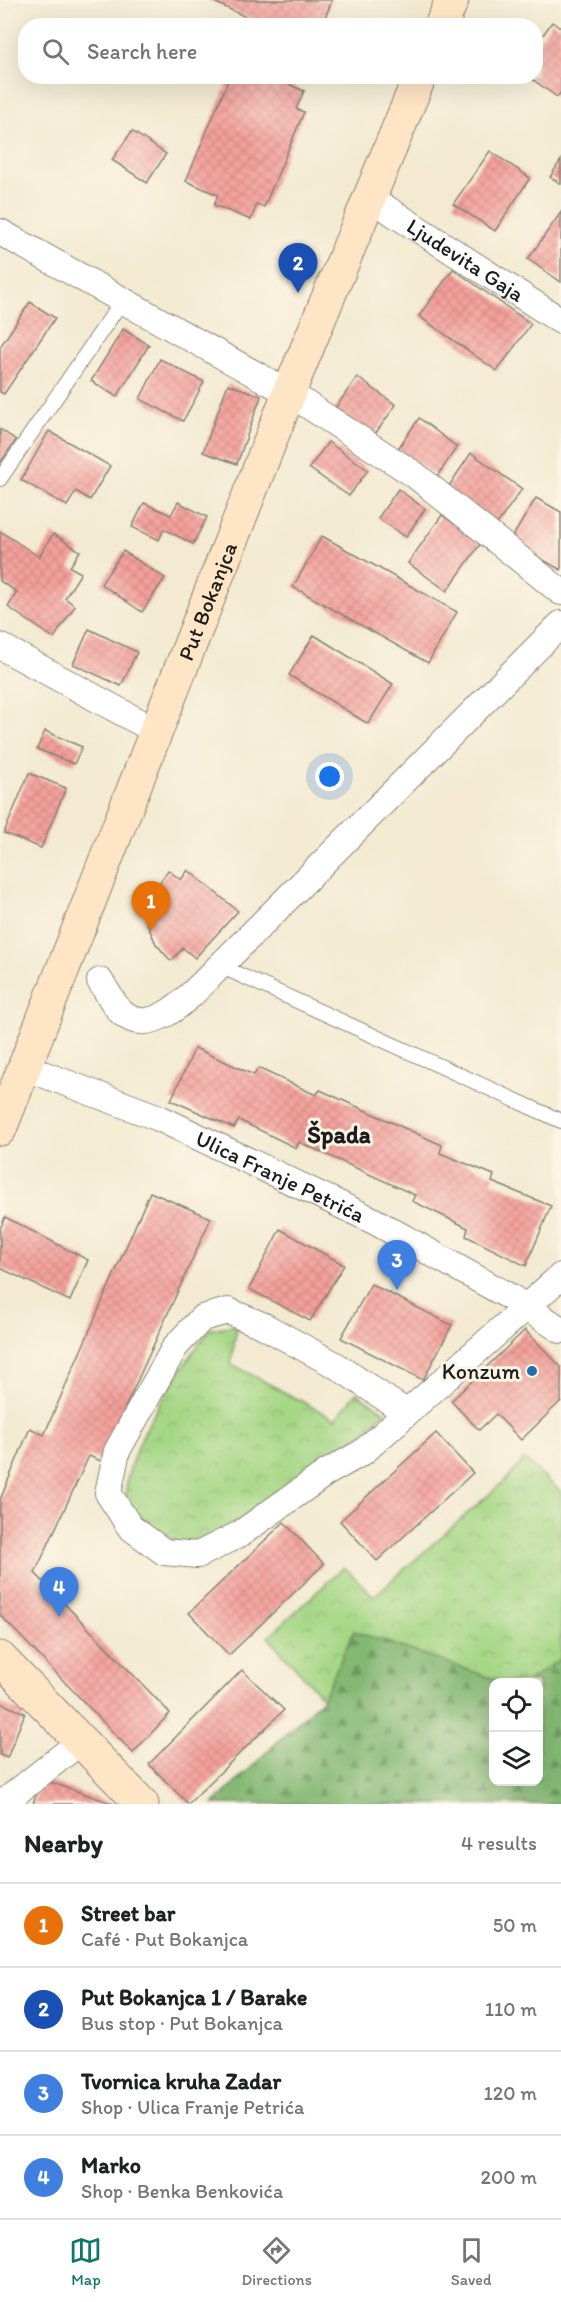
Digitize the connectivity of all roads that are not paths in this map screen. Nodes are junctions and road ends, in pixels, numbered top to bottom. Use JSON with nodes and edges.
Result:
{"nodes":[{"id":1,"x":452,"y":0,"type":"edge"},
{"id":2,"x":444,"y":18,"type":"edge"},
{"id":3,"x":417,"y":84,"type":"edge"},
{"id":4,"x":369,"y":198,"type":"junction"},
{"id":5,"x":0,"y":232,"type":"edge"},
{"id":6,"x":122,"y":301,"type":"junction"},
{"id":7,"x":561,"y":321,"type":"edge"},
{"id":8,"x":289,"y":393,"type":"junction"},
{"id":9,"x":0,"y":479,"type":"edge"},
{"id":10,"x":561,"y":592,"type":"edge"},
{"id":11,"x":561,"y":624,"type":"edge"},
{"id":12,"x":0,"y":646,"type":"edge"},
{"id":13,"x":156,"y":731,"type":"junction"},
{"id":14,"x":220,"y":966,"type":"junction"},
{"id":15,"x":100,"y":981,"type":"dead end"},
{"id":16,"x":24,"y":1067,"type":"junction"},
{"id":17,"x":561,"y":1121,"type":"edge"},
{"id":18,"x":0,"y":1129,"type":"edge"},
{"id":19,"x":561,"y":1276,"type":"edge"},
{"id":20,"x":526,"y":1307,"type":"junction"},
{"id":21,"x":561,"y":1330,"type":"edge"},
{"id":22,"x":407,"y":1413,"type":"junction"},
{"id":23,"x":0,"y":1658,"type":"edge"},
{"id":24,"x":81,"y":1741,"type":"junction"},
{"id":25,"x":2,"y":1804,"type":"edge"},
{"id":26,"x":142,"y":1804,"type":"edge"}],
"edges":[{"from":1,"to":2,"type":"main road"},
{"from":3,"to":4,"type":"main road","name":"Put Bokanjca"},
{"from":4,"to":7,"type":"street","name":"Ljudevita Gaja"},
{"from":4,"to":8,"type":"main road","name":"Put Bokanjca"},
{"from":5,"to":6,"type":"street"},
{"from":6,"to":8,"type":"street"},
{"from":6,"to":9,"type":"lane"},
{"from":8,"to":10,"type":"street"},
{"from":8,"to":13,"type":"main road","name":"Put Bokanjca"},
{"from":11,"to":14,"type":"street"},
{"from":12,"to":13,"type":"street"},
{"from":13,"to":16,"type":"main road","name":"Put Bokanjca"},
{"from":14,"to":15,"type":"street"},
{"from":14,"to":17,"type":"lane"},
{"from":16,"to":18,"type":"main road","name":"Put Bokanjca"},
{"from":16,"to":20,"type":"street","name":"Ulica Franje Petrića"},
{"from":19,"to":20,"type":"street"},
{"from":20,"to":21,"type":"street","name":"Ulica Franje Petrića"},
{"from":20,"to":22,"type":"street"},
{"from":22,"to":22,"type":"street"},
{"from":23,"to":24,"type":"main road"},
{"from":24,"to":25,"type":"street"},
{"from":24,"to":26,"type":"main road"}]}
